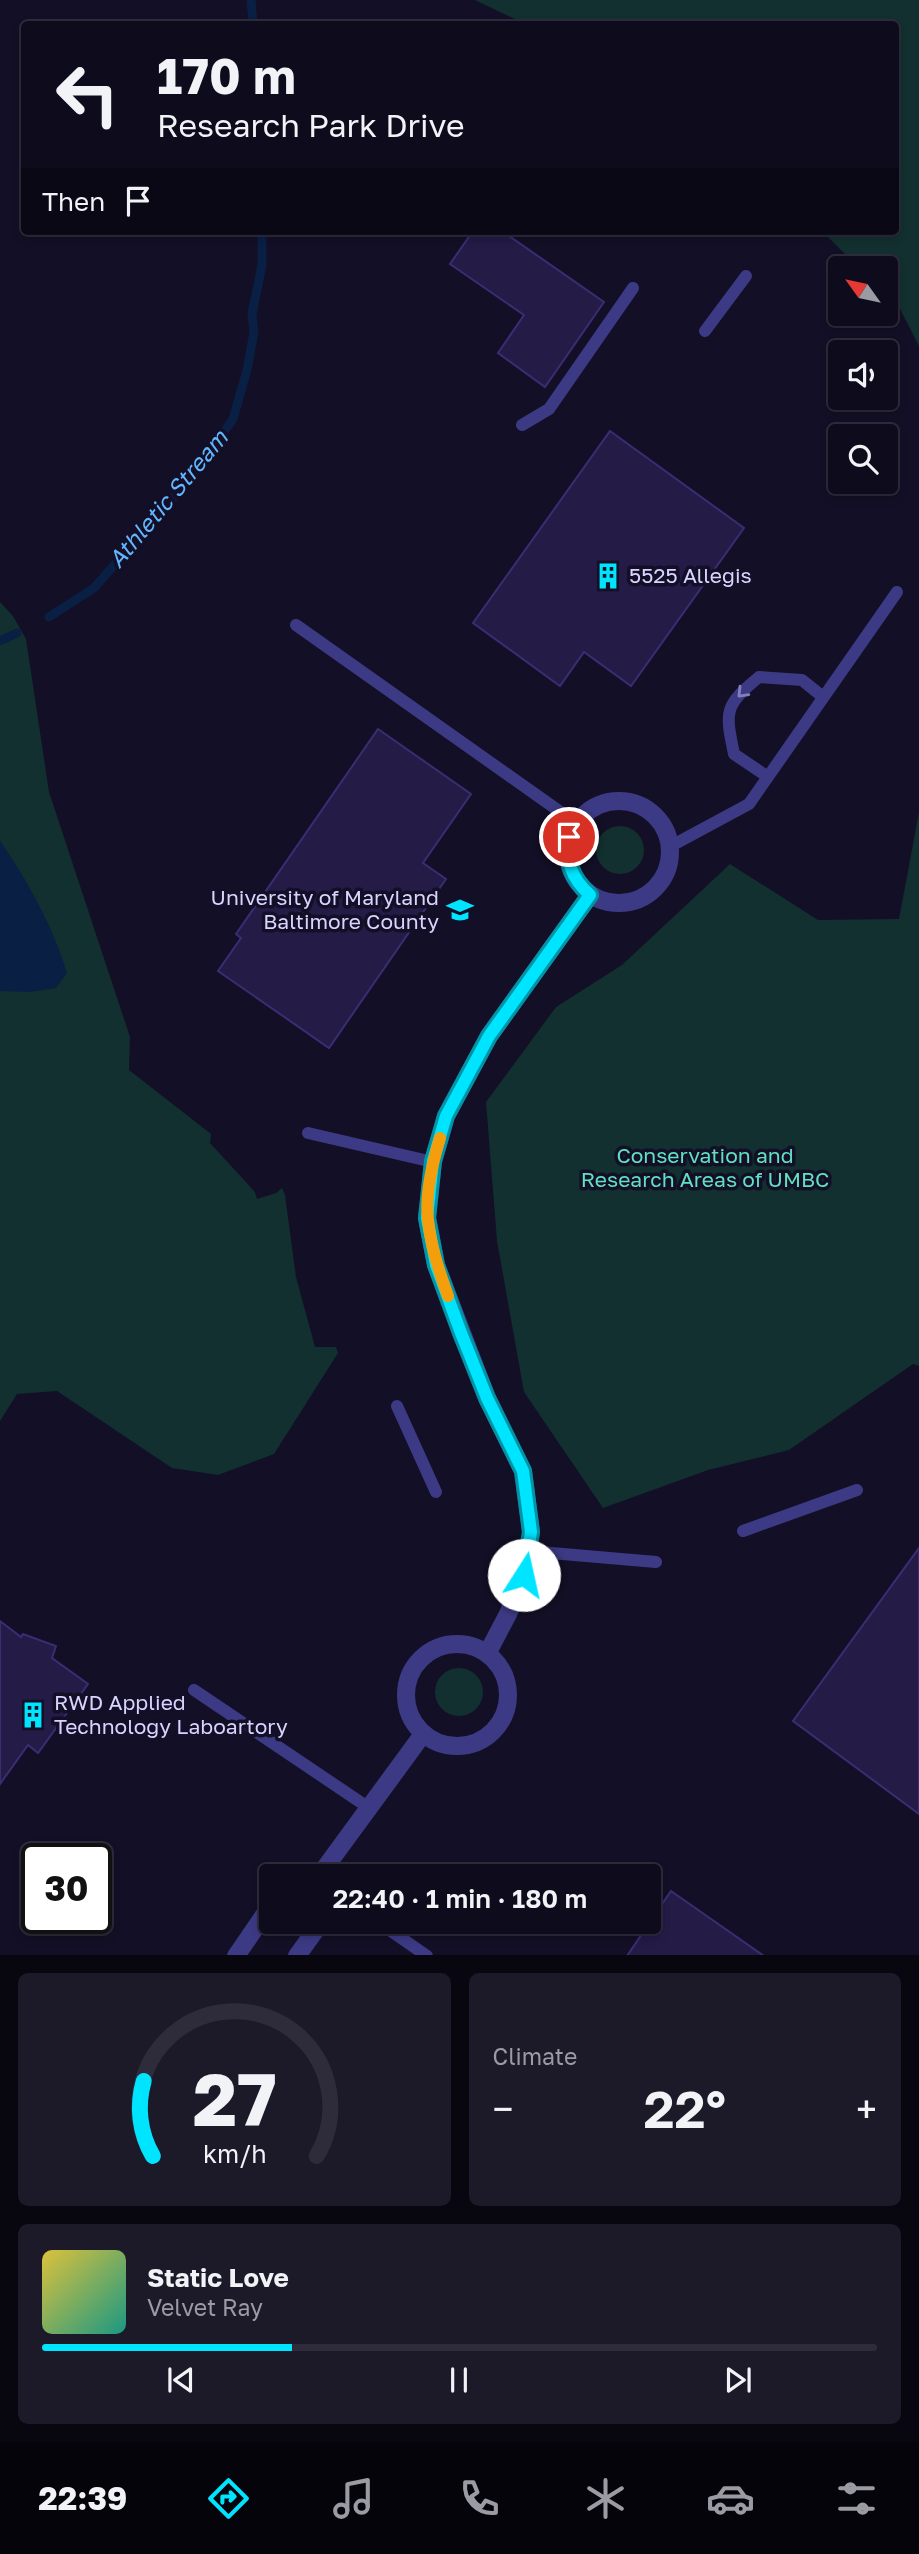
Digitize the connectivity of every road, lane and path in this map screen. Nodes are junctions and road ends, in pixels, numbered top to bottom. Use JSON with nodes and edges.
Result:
{"nodes":[{"id":1,"x":746,"y":276,"type":"dead end"},
{"id":2,"x":633,"y":288,"type":"dead end"},
{"id":3,"x":705,"y":331,"type":"dead end"},
{"id":4,"x":522,"y":425,"type":"dead end"},
{"id":5,"x":897,"y":592,"type":"dead end"},
{"id":6,"x":296,"y":625,"type":"dead end"},
{"id":7,"x":823,"y":697,"type":"junction"},
{"id":8,"x":768,"y":777,"type":"junction"},
{"id":9,"x":576,"y":823,"type":"junction"},
{"id":10,"x":671,"y":846,"type":"junction"},
{"id":11,"x":590,"y":895,"type":"junction"},
{"id":12,"x":308,"y":1133,"type":"dead end"},
{"id":13,"x":433,"y":1161,"type":"junction"},
{"id":14,"x":397,"y":1406,"type":"dead end"},
{"id":15,"x":857,"y":1490,"type":"dead end"},
{"id":16,"x":436,"y":1492,"type":"dead end"},
{"id":17,"x":743,"y":1531,"type":"dead end"},
{"id":18,"x":528,"y":1552,"type":"junction"},
{"id":19,"x":656,"y":1562,"type":"dead end"},
{"id":20,"x":487,"y":1654,"type":"junction"},
{"id":21,"x":194,"y":1690,"type":"dead end"},
{"id":22,"x":423,"y":1734,"type":"junction"},
{"id":23,"x":369,"y":1808,"type":"junction"},
{"id":24,"x":327,"y":1864,"type":"edge"},
{"id":25,"x":259,"y":1922,"type":"edge"},
{"id":26,"x":313,"y":1934,"type":"edge"},
{"id":27,"x":396,"y":1934,"type":"edge"},
{"id":28,"x":236,"y":1955,"type":"edge"},
{"id":29,"x":297,"y":1955,"type":"edge"},
{"id":30,"x":427,"y":1955,"type":"edge"}],
"edges":[{"from":1,"to":3,"type":"lane"},
{"from":2,"to":4,"type":"lane"},
{"from":5,"to":7,"type":"lane"},
{"from":6,"to":9,"type":"lane"},
{"from":7,"to":8,"type":"lane"},
{"from":7,"to":8,"type":"lane","one_way":true},
{"from":8,"to":10,"type":"lane"},
{"from":9,"to":10,"type":"street"},
{"from":9,"to":11,"type":"street"},
{"from":10,"to":11,"type":"street"},
{"from":11,"to":13,"type":"street"},
{"from":12,"to":13,"type":"lane"},
{"from":13,"to":18,"type":"street"},
{"from":14,"to":16,"type":"lane"},
{"from":15,"to":17,"type":"lane"},
{"from":18,"to":19,"type":"lane"},
{"from":18,"to":20,"type":"street"},
{"from":20,"to":22,"type":"street"},
{"from":20,"to":22,"type":"street"},
{"from":21,"to":23,"type":"lane"},
{"from":22,"to":23,"type":"street"},
{"from":23,"to":24,"type":"street"},
{"from":25,"to":28,"type":"street"},
{"from":26,"to":29,"type":"street"},
{"from":27,"to":30,"type":"lane"}]}
